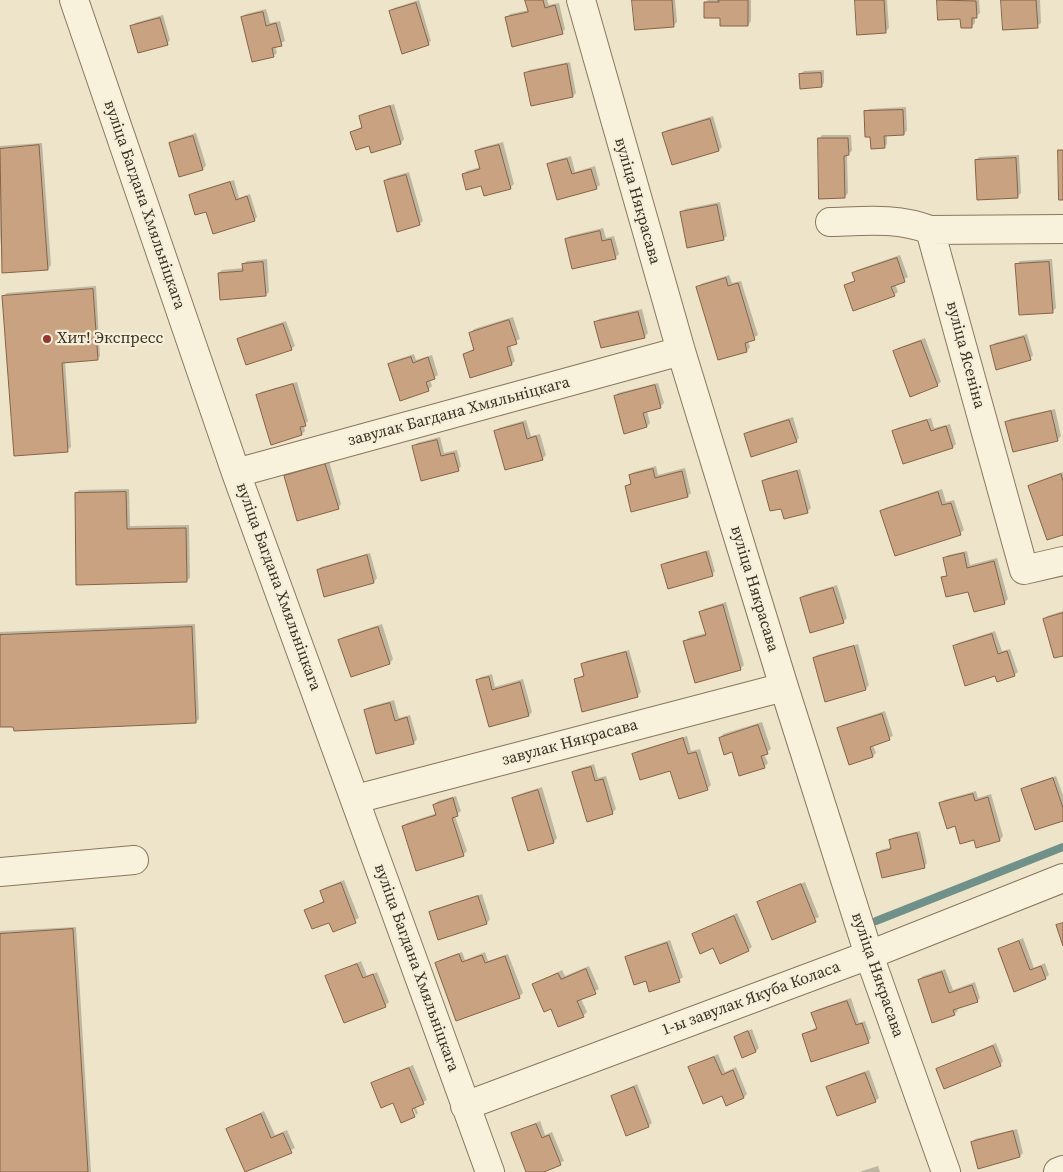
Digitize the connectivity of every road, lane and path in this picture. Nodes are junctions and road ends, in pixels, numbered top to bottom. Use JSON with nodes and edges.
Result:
{"nodes":[{"id":1,"x":74,"y":0,"type":"edge"},
{"id":2,"x":580,"y":0,"type":"edge"},
{"id":3,"x":830,"y":222,"type":"dead end"},
{"id":4,"x":1063,"y":229,"type":"edge"},
{"id":5,"x":930,"y":230,"type":"junction"},
{"id":6,"x":681,"y":351,"type":"junction"},
{"id":7,"x":236,"y":473,"type":"junction"},
{"id":8,"x":1063,"y":561,"type":"edge"},
{"id":9,"x":784,"y":687,"type":"junction"},
{"id":10,"x":356,"y":799,"type":"junction"},
{"id":11,"x":134,"y":860,"type":"dead end"},
{"id":12,"x":0,"y":872,"type":"edge"},
{"id":13,"x":1063,"y":878,"type":"edge"},
{"id":14,"x":868,"y":955,"type":"junction"},
{"id":15,"x":465,"y":1106,"type":"junction"},
{"id":16,"x":1063,"y":1170,"type":"edge"},
{"id":17,"x":490,"y":1172,"type":"edge"},
{"id":18,"x":946,"y":1172,"type":"edge"},
{"id":19,"x":1058,"y":1172,"type":"edge"}],
"edges":[{"from":1,"to":7,"type":"street","name":"вуліца Багдана Хмяльніцкага"},
{"from":2,"to":6,"type":"street","name":"вуліца Някрасава"},
{"from":3,"to":5,"type":"street"},
{"from":4,"to":5,"type":"street"},
{"from":5,"to":8,"type":"street","name":"вуліца Ясеніна"},
{"from":6,"to":7,"type":"street","name":"завулак Багдана Хмяльніцкага"},
{"from":6,"to":9,"type":"street","name":"вуліца Някрасава"},
{"from":7,"to":10,"type":"street","name":"вуліца Багдана Хмяльніцкага"},
{"from":9,"to":10,"type":"street","name":"завулак Някрасава"},
{"from":9,"to":14,"type":"street","name":"вуліца Някрасава"},
{"from":10,"to":15,"type":"street","name":"вуліца Багдана Хмяльніцкага"},
{"from":11,"to":12,"type":"street"},
{"from":13,"to":14,"type":"street","name":"1-ы завулак Якуба Коласа"},
{"from":14,"to":15,"type":"street","name":"1-ы завулак Якуба Коласа"},
{"from":14,"to":18,"type":"street","name":"вуліца Някрасава"},
{"from":15,"to":17,"type":"street","name":"вуліца Багдана Хмяльніцкага"},
{"from":16,"to":19,"type":"street"}]}
